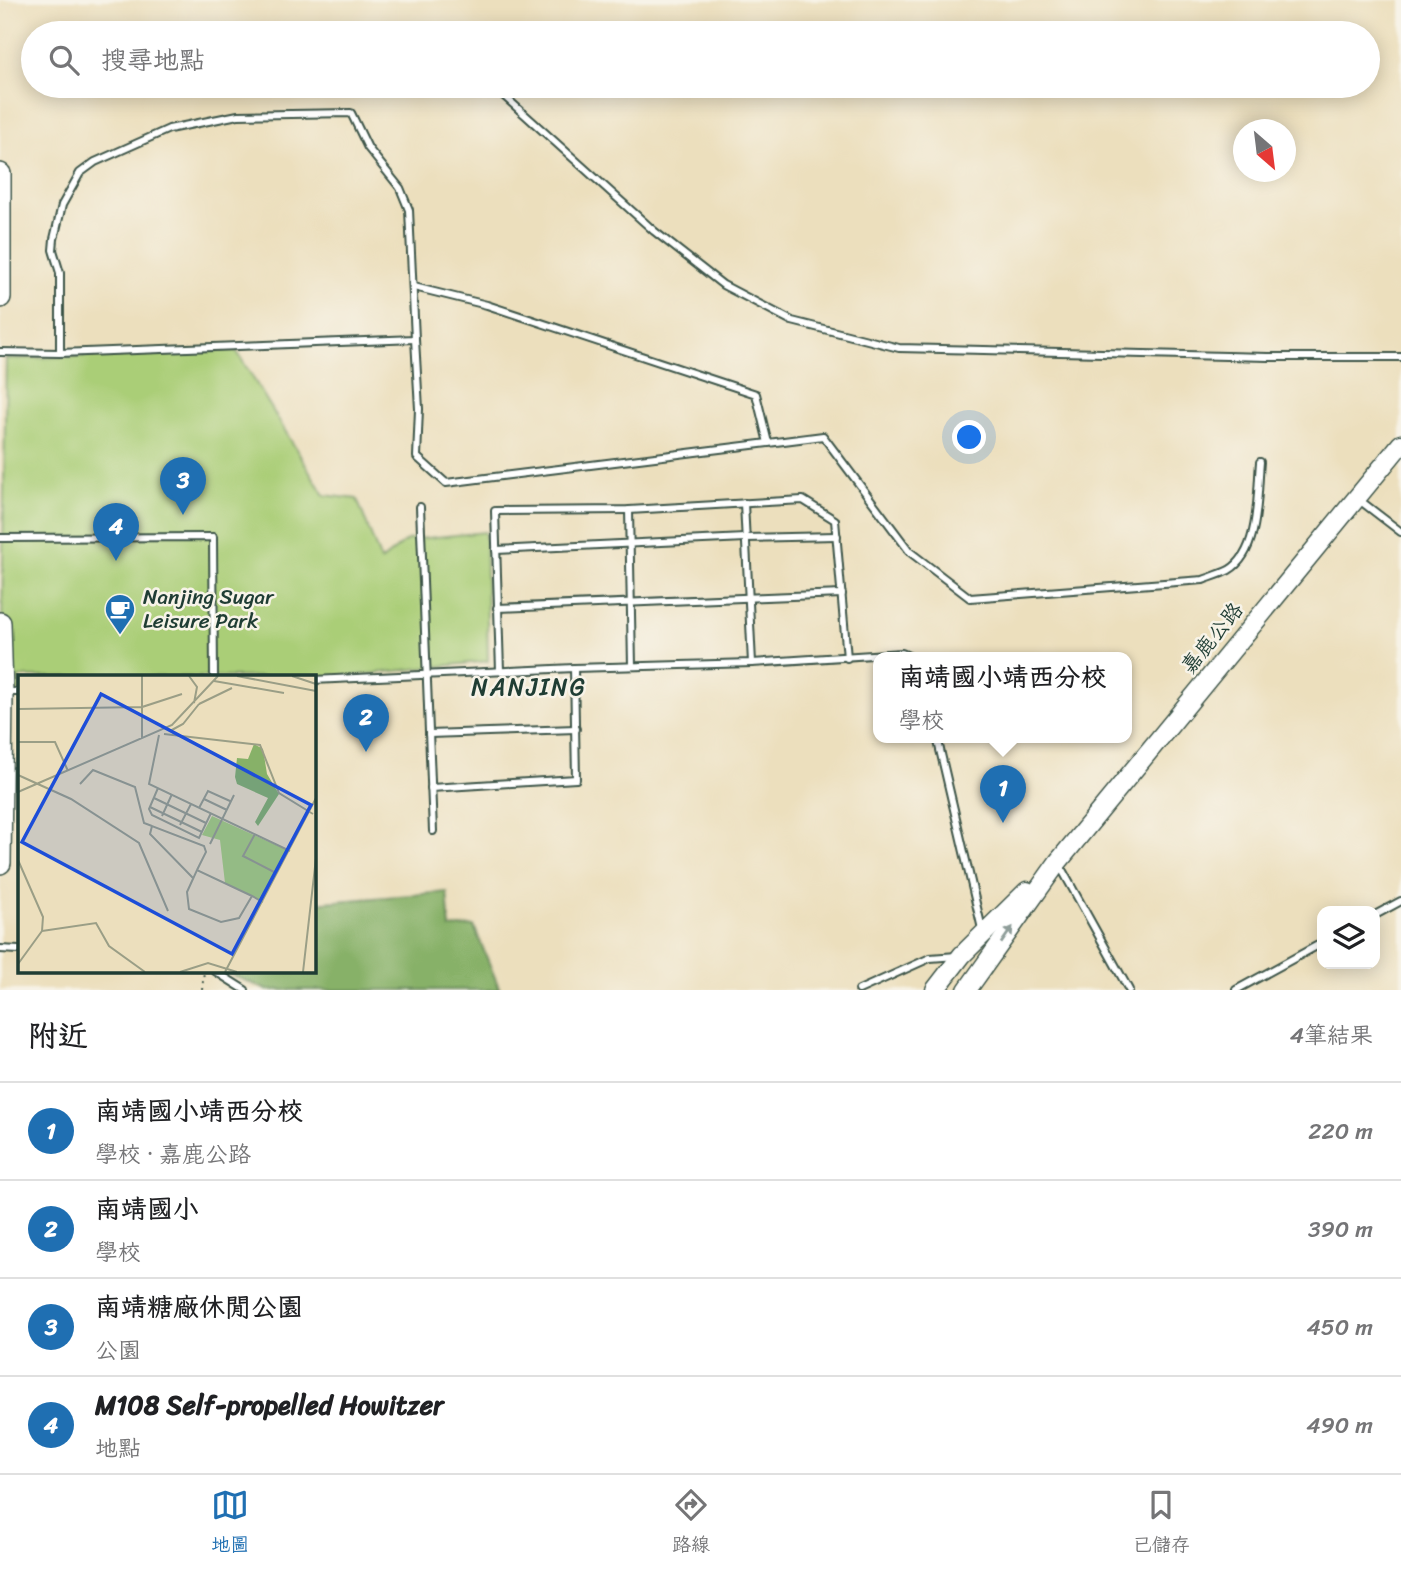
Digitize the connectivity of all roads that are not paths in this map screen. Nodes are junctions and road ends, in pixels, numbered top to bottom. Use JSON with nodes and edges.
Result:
{"nodes":[{"id":1,"x":507,"y":98,"type":"edge"},
{"id":2,"x":0,"y":174,"type":"edge"},
{"id":3,"x":414,"y":287,"type":"junction"},
{"id":4,"x":0,"y":297,"type":"edge"},
{"id":5,"x":415,"y":339,"type":"junction"},
{"id":6,"x":0,"y":352,"type":"edge"},
{"id":7,"x":60,"y":353,"type":"junction"},
{"id":8,"x":1401,"y":356,"type":"edge"},
{"id":9,"x":768,"y":443,"type":"junction"},
{"id":10,"x":1401,"y":444,"type":"edge"},
{"id":11,"x":1260,"y":462,"type":"dead end"},
{"id":12,"x":1357,"y":499,"type":"junction"},
{"id":13,"x":744,"y":503,"type":"junction"},
{"id":14,"x":420,"y":507,"type":"dead end"},
{"id":15,"x":629,"y":510,"type":"junction"},
{"id":16,"x":1401,"y":532,"type":"edge"},
{"id":17,"x":837,"y":536,"type":"junction"},
{"id":18,"x":0,"y":538,"type":"edge"},
{"id":19,"x":745,"y":538,"type":"junction"},
{"id":20,"x":629,"y":544,"type":"junction"},
{"id":21,"x":496,"y":550,"type":"junction"},
{"id":22,"x":842,"y":594,"type":"junction"},
{"id":23,"x":748,"y":599,"type":"junction"},
{"id":24,"x":630,"y":603,"type":"junction"},
{"id":25,"x":497,"y":608,"type":"junction"},
{"id":26,"x":0,"y":623,"type":"edge"},
{"id":27,"x":873,"y":656,"type":"edge"},
{"id":28,"x":848,"y":658,"type":"junction"},
{"id":29,"x":752,"y":663,"type":"junction"},
{"id":30,"x":632,"y":666,"type":"junction"},
{"id":31,"x":574,"y":667,"type":"junction"},
{"id":32,"x":500,"y":671,"type":"junction"},
{"id":33,"x":426,"y":674,"type":"junction"},
{"id":34,"x":214,"y":675,"type":"edge"},
{"id":35,"x":315,"y":680,"type":"edge"},
{"id":36,"x":7,"y":692,"type":"edge"},
{"id":37,"x":576,"y":729,"type":"junction"},
{"id":38,"x":429,"y":734,"type":"junction"},
{"id":39,"x":938,"y":743,"type":"edge"},
{"id":40,"x":432,"y":788,"type":"junction"},
{"id":41,"x":1,"y":808,"type":"edge"},
{"id":42,"x":433,"y":831,"type":"dead end"},
{"id":43,"x":1058,"y":862,"type":"junction"},
{"id":44,"x":0,"y":863,"type":"edge"},
{"id":45,"x":1401,"y":901,"type":"edge"},
{"id":46,"x":1380,"y":912,"type":"edge"},
{"id":47,"x":984,"y":933,"type":"junction"},
{"id":48,"x":1317,"y":946,"type":"edge"},
{"id":49,"x":0,"y":949,"type":"edge"},
{"id":50,"x":18,"y":950,"type":"edge"},
{"id":51,"x":962,"y":955,"type":"junction"},
{"id":52,"x":217,"y":972,"type":"edge"},
{"id":53,"x":245,"y":990,"type":"edge"},
{"id":54,"x":859,"y":990,"type":"edge"},
{"id":55,"x":935,"y":990,"type":"edge"},
{"id":56,"x":967,"y":990,"type":"edge"},
{"id":57,"x":1129,"y":990,"type":"edge"},
{"id":58,"x":1236,"y":990,"type":"edge"}],
"edges":[{"from":1,"to":8,"type":"lane"},
{"from":2,"to":4,"type":"main road"},
{"from":3,"to":5,"type":"lane"},
{"from":3,"to":7,"type":"lane"},
{"from":3,"to":9,"type":"lane"},
{"from":5,"to":7,"type":"lane"},
{"from":5,"to":9,"type":"lane"},
{"from":6,"to":7,"type":"lane"},
{"from":9,"to":11,"type":"lane"},
{"from":10,"to":12,"type":"main road","name":"嘉鹿公路"},
{"from":12,"to":16,"type":"lane"},
{"from":12,"to":43,"type":"main road","name":"嘉鹿公路"},
{"from":13,"to":15,"type":"lane"},
{"from":13,"to":17,"type":"lane"},
{"from":13,"to":19,"type":"lane"},
{"from":14,"to":33,"type":"lane"},
{"from":15,"to":20,"type":"lane"},
{"from":15,"to":21,"type":"lane"},
{"from":17,"to":19,"type":"lane"},
{"from":17,"to":22,"type":"lane"},
{"from":18,"to":34,"type":"lane"},
{"from":19,"to":20,"type":"lane"},
{"from":19,"to":23,"type":"lane"},
{"from":20,"to":21,"type":"lane"},
{"from":20,"to":24,"type":"lane"},
{"from":21,"to":25,"type":"lane"},
{"from":22,"to":23,"type":"lane"},
{"from":22,"to":28,"type":"lane"},
{"from":23,"to":24,"type":"lane"},
{"from":23,"to":29,"type":"lane"},
{"from":24,"to":25,"type":"lane"},
{"from":24,"to":30,"type":"lane"},
{"from":25,"to":32,"type":"lane"},
{"from":26,"to":36,"type":"main road"},
{"from":27,"to":28,"type":"lane"},
{"from":28,"to":29,"type":"lane"},
{"from":29,"to":30,"type":"lane"},
{"from":30,"to":31,"type":"lane"},
{"from":31,"to":32,"type":"lane"},
{"from":31,"to":37,"type":"lane"},
{"from":32,"to":33,"type":"lane"},
{"from":33,"to":35,"type":"lane"},
{"from":33,"to":38,"type":"lane"},
{"from":36,"to":41,"type":"main road"},
{"from":37,"to":38,"type":"lane"},
{"from":37,"to":40,"type":"lane"},
{"from":38,"to":40,"type":"lane"},
{"from":39,"to":47,"type":"lane"},
{"from":40,"to":42,"type":"lane"},
{"from":41,"to":44,"type":"main road"},
{"from":43,"to":47,"type":"main road","name":"嘉鹿公路"},
{"from":56,"to":43,"type":"main road","name":"嘉鹿公路","one_way":true},
{"from":43,"to":57,"type":"lane"},
{"from":45,"to":46,"type":"lane"},
{"from":47,"to":51,"type":"main road","name":"嘉鹿公路"},
{"from":48,"to":58,"type":"lane"},
{"from":49,"to":50,"type":"lane"},
{"from":51,"to":54,"type":"lane"},
{"from":51,"to":55,"type":"main road","name":"嘉鹿公路"},
{"from":52,"to":53,"type":"lane"}]}
